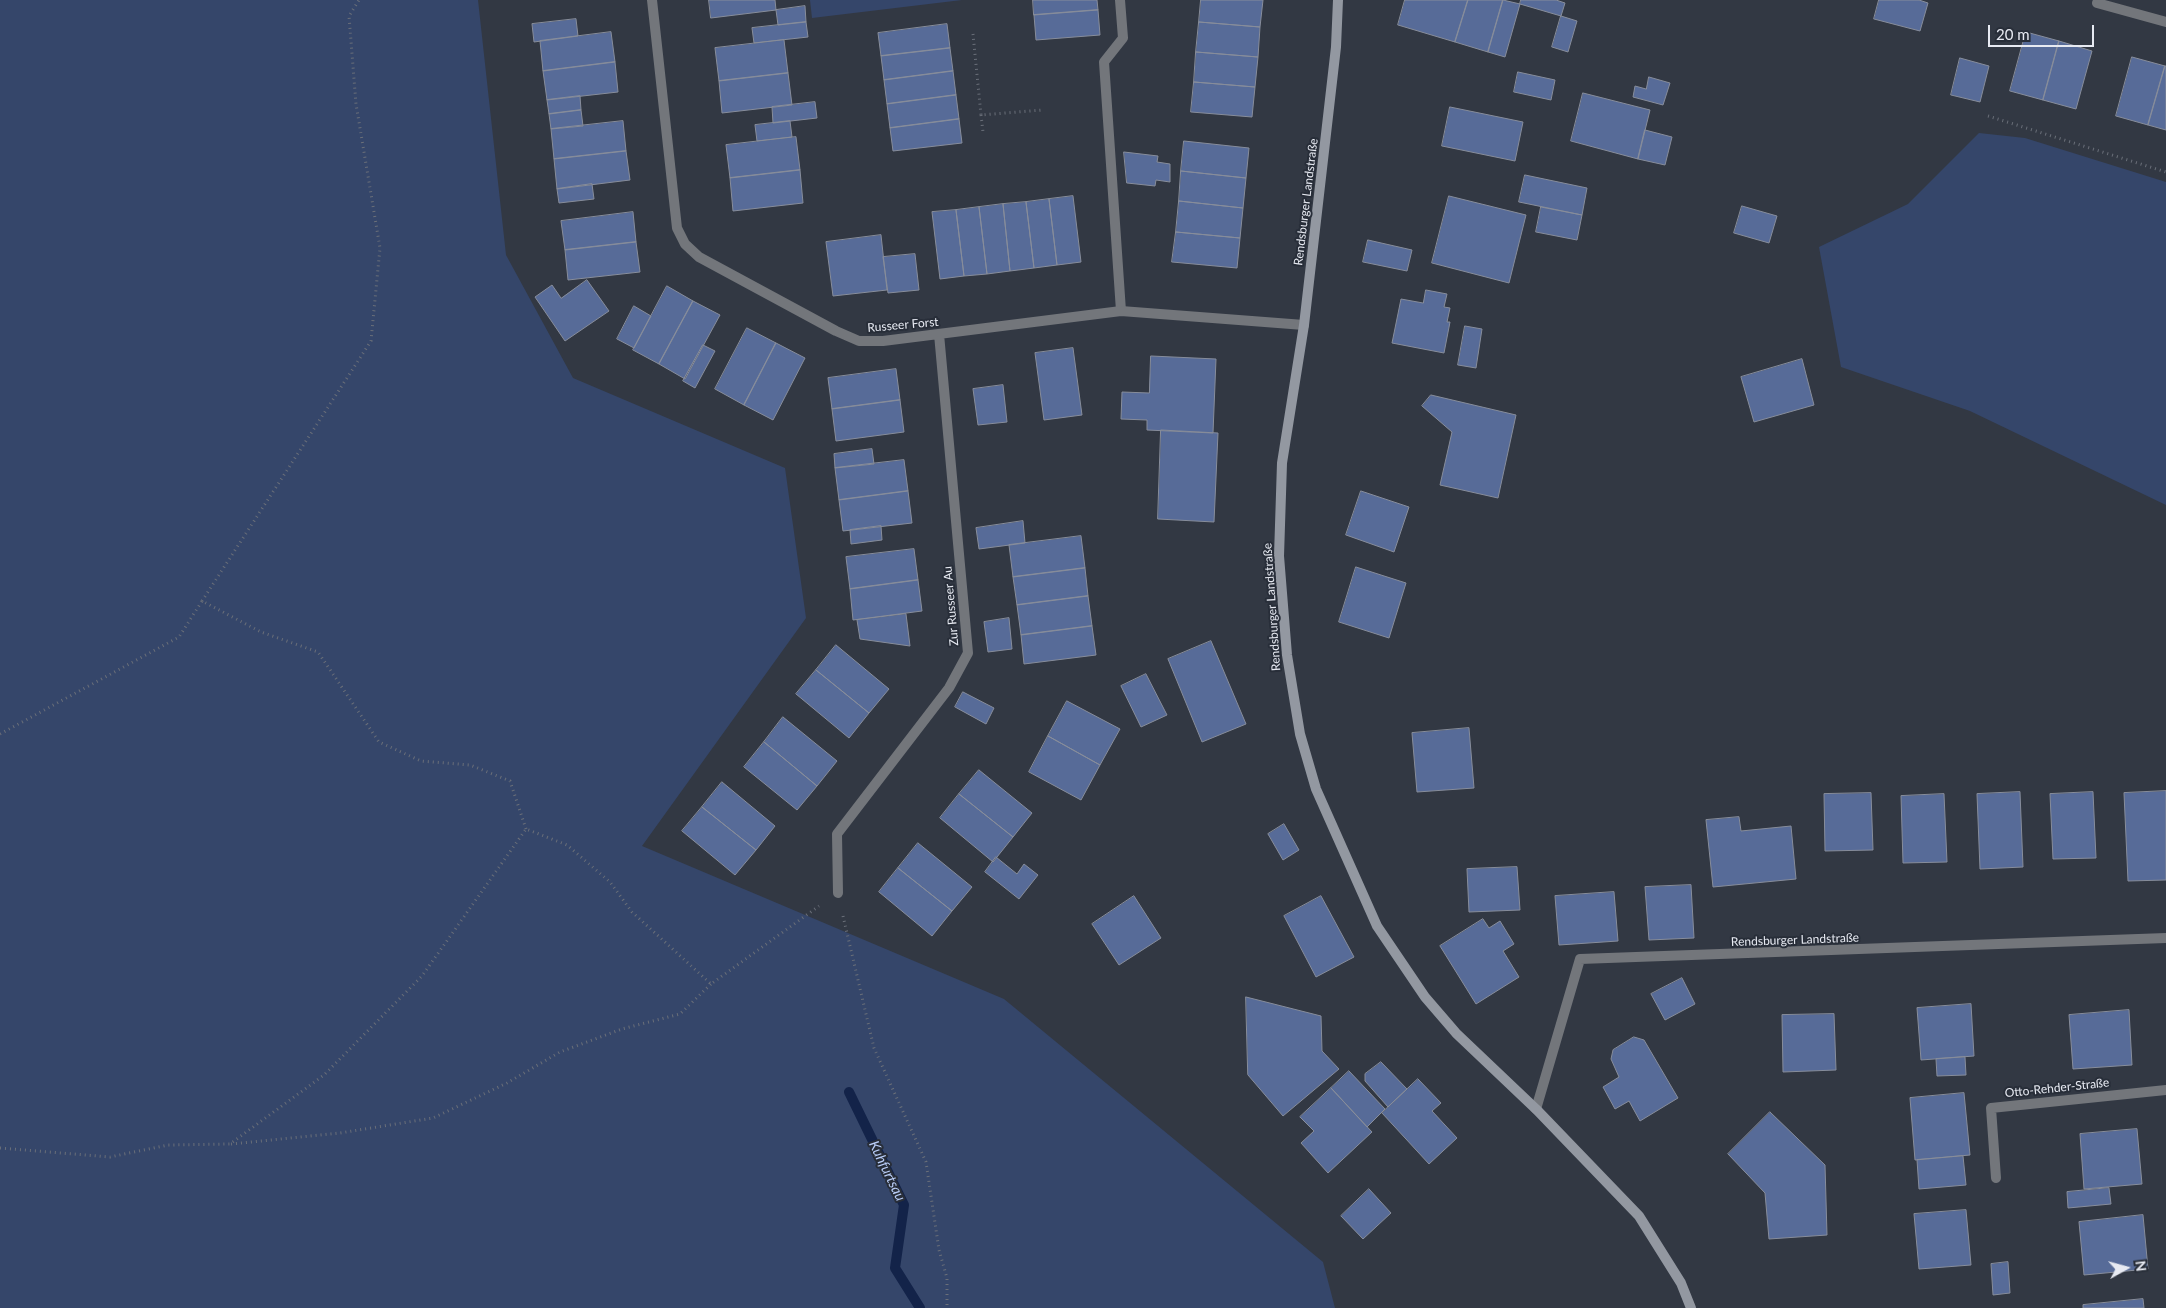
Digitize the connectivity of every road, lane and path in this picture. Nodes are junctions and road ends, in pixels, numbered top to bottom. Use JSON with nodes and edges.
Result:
{"nodes":[{"id":1,"x":360,"y":0,"type":"edge"},
{"id":2,"x":652,"y":0,"type":"edge"},
{"id":3,"x":1120,"y":0,"type":"edge"},
{"id":4,"x":1338,"y":0,"type":"edge"},
{"id":5,"x":2097,"y":3,"type":"dead end"},
{"id":6,"x":2166,"y":22,"type":"edge"},
{"id":7,"x":973,"y":34,"type":"dead end"},
{"id":8,"x":1042,"y":110,"type":"dead end"},
{"id":9,"x":981,"y":115,"type":"junction"},
{"id":10,"x":1988,"y":116,"type":"dead end"},
{"id":11,"x":983,"y":132,"type":"dead end"},
{"id":12,"x":2166,"y":172,"type":"edge"},
{"id":13,"x":1121,"y":311,"type":"junction"},
{"id":14,"x":1304,"y":325,"type":"junction"},
{"id":15,"x":938,"y":334,"type":"junction"},
{"id":16,"x":202,"y":601,"type":"junction"},
{"id":17,"x":0,"y":734,"type":"edge"},
{"id":18,"x":526,"y":829,"type":"junction"},
{"id":19,"x":838,"y":893,"type":"junction"},
{"id":20,"x":2166,"y":938,"type":"edge"},
{"id":21,"x":711,"y":984,"type":"junction"},
{"id":22,"x":2166,"y":1090,"type":"edge"},
{"id":23,"x":1536,"y":1109,"type":"junction"},
{"id":24,"x":230,"y":1144,"type":"junction"},
{"id":25,"x":0,"y":1148,"type":"edge"},
{"id":26,"x":1996,"y":1178,"type":"dead end"},
{"id":27,"x":947,"y":1308,"type":"edge"},
{"id":28,"x":1690,"y":1308,"type":"edge"}],
"edges":[{"from":1,"to":16,"type":"path"},
{"from":2,"to":15,"type":"street","name":"Russeer Forst"},
{"from":3,"to":13,"type":"street"},
{"from":4,"to":14,"type":"street","name":"Rendsburger Landstraße"},
{"from":5,"to":6,"type":"street"},
{"from":7,"to":9,"type":"path"},
{"from":8,"to":9,"type":"path"},
{"from":9,"to":11,"type":"path"},
{"from":10,"to":12,"type":"path"},
{"from":13,"to":14,"type":"street","name":"Russeer Forst"},
{"from":13,"to":15,"type":"street","name":"Russeer Forst"},
{"from":14,"to":23,"type":"street","name":"Rendsburger Landstraße"},
{"from":15,"to":19,"type":"street","name":"Zur Russeer Au"},
{"from":16,"to":17,"type":"path"},
{"from":16,"to":18,"type":"path"},
{"from":18,"to":21,"type":"path"},
{"from":18,"to":24,"type":"path"},
{"from":19,"to":21,"type":"path"},
{"from":19,"to":27,"type":"path"},
{"from":20,"to":23,"type":"street","name":"Rendsburger Landstraße"},
{"from":21,"to":24,"type":"path"},
{"from":22,"to":26,"type":"street","name":"Otto-Rehder-Straße"},
{"from":23,"to":28,"type":"street","name":"Rendsburger Landstraße"},
{"from":24,"to":25,"type":"path"}]}
